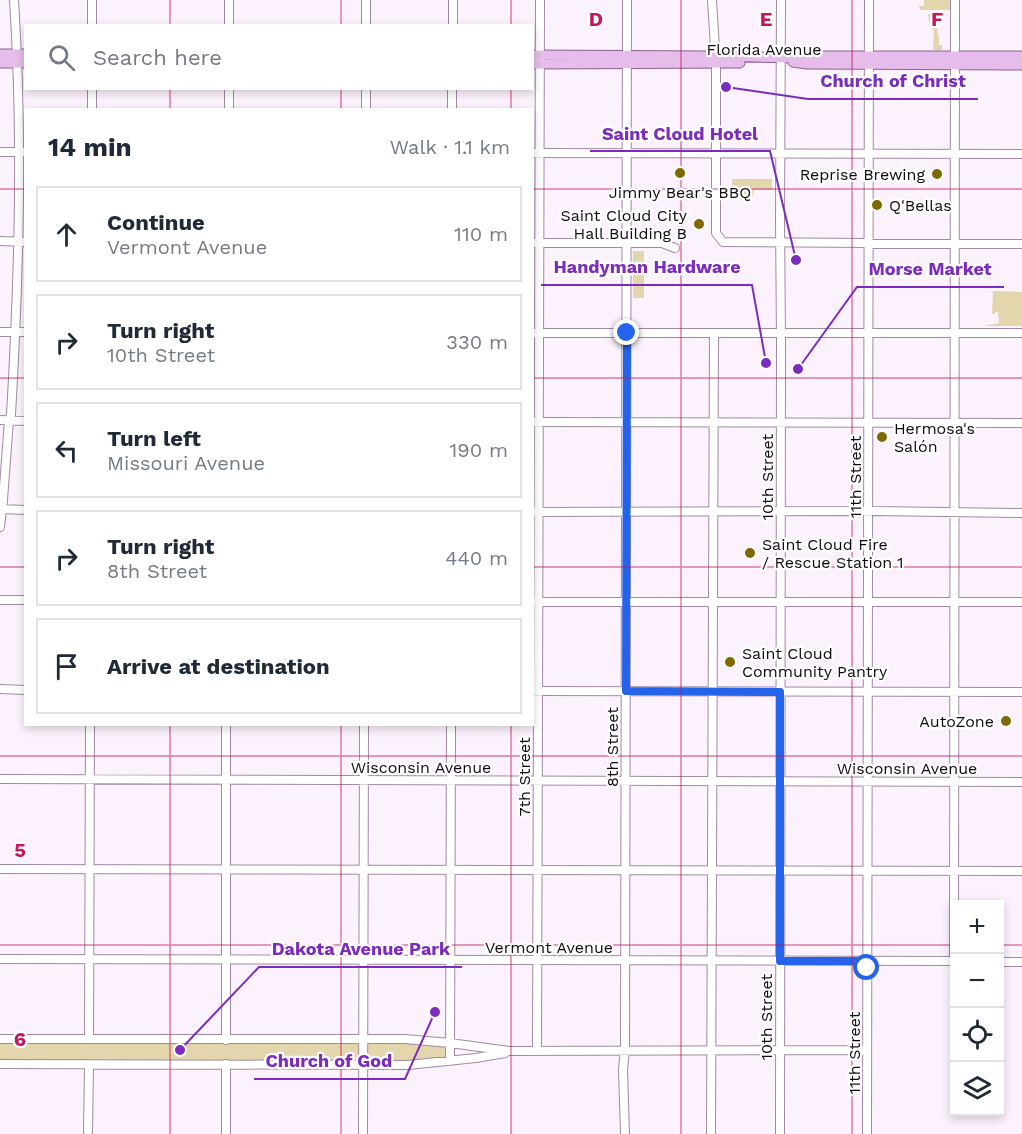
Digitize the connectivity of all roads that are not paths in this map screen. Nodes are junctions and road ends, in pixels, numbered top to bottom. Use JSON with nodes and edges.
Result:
{"nodes":[{"id":1,"x":14,"y":0,"type":"edge"},
{"id":2,"x":92,"y":0,"type":"edge"},
{"id":3,"x":229,"y":0,"type":"edge"},
{"id":4,"x":366,"y":0,"type":"edge"},
{"id":5,"x":453,"y":0,"type":"edge"},
{"id":6,"x":540,"y":0,"type":"edge"},
{"id":7,"x":627,"y":0,"type":"edge"},
{"id":8,"x":712,"y":0,"type":"edge"},
{"id":9,"x":782,"y":0,"type":"edge"},
{"id":10,"x":869,"y":0,"type":"edge"},
{"id":11,"x":955,"y":0,"type":"edge"},
{"id":12,"x":92,"y":24,"type":"edge"},
{"id":13,"x":229,"y":24,"type":"edge"},
{"id":14,"x":366,"y":24,"type":"edge"},
{"id":15,"x":453,"y":24,"type":"edge"},
{"id":16,"x":0,"y":54,"type":"edge"},
{"id":17,"x":1022,"y":56,"type":"edge"},
{"id":18,"x":21,"y":58,"type":"edge"},
{"id":19,"x":627,"y":59,"type":"junction"},
{"id":20,"x":536,"y":60,"type":"edge"},
{"id":21,"x":716,"y":60,"type":"junction"},
{"id":22,"x":870,"y":60,"type":"junction"},
{"id":23,"x":781,"y":61,"type":"junction"},
{"id":24,"x":955,"y":61,"type":"junction"},
{"id":25,"x":995,"y":61,"type":"junction"},
{"id":26,"x":0,"y":63,"type":"edge"},
{"id":27,"x":1022,"y":65,"type":"edge"},
{"id":28,"x":92,"y":90,"type":"edge"},
{"id":29,"x":229,"y":90,"type":"edge"},
{"id":30,"x":366,"y":90,"type":"edge"},
{"id":31,"x":452,"y":90,"type":"edge"},
{"id":32,"x":92,"y":108,"type":"edge"},
{"id":33,"x":229,"y":108,"type":"edge"},
{"id":34,"x":366,"y":108,"type":"edge"},
{"id":35,"x":452,"y":108,"type":"edge"},
{"id":36,"x":0,"y":152,"type":"edge"},
{"id":37,"x":22,"y":152,"type":"edge"},
{"id":38,"x":627,"y":152,"type":"junction"},
{"id":39,"x":536,"y":153,"type":"edge"},
{"id":40,"x":716,"y":153,"type":"junction"},
{"id":41,"x":780,"y":153,"type":"junction"},
{"id":42,"x":869,"y":153,"type":"junction"},
{"id":43,"x":955,"y":153,"type":"junction"},
{"id":44,"x":1022,"y":154,"type":"edge"},
{"id":45,"x":0,"y":241,"type":"edge"},
{"id":46,"x":22,"y":242,"type":"edge"},
{"id":47,"x":780,"y":242,"type":"junction"},
{"id":48,"x":536,"y":243,"type":"edge"},
{"id":49,"x":627,"y":243,"type":"junction"},
{"id":50,"x":868,"y":243,"type":"junction"},
{"id":51,"x":955,"y":244,"type":"junction"},
{"id":52,"x":1022,"y":244,"type":"edge"},
{"id":53,"x":675,"y":248,"type":"dead end"},
{"id":54,"x":0,"y":332,"type":"edge"},
{"id":55,"x":16,"y":332,"type":"junction"},
{"id":56,"x":24,"y":332,"type":"edge"},
{"id":57,"x":536,"y":333,"type":"edge"},
{"id":58,"x":627,"y":333,"type":"junction"},
{"id":59,"x":714,"y":333,"type":"junction"},
{"id":60,"x":780,"y":333,"type":"junction"},
{"id":61,"x":869,"y":333,"type":"junction"},
{"id":62,"x":955,"y":333,"type":"junction"},
{"id":63,"x":1022,"y":333,"type":"edge"},
{"id":64,"x":4,"y":420,"type":"edge"},
{"id":65,"x":24,"y":421,"type":"edge"},
{"id":66,"x":536,"y":422,"type":"edge"},
{"id":67,"x":781,"y":422,"type":"junction"},
{"id":68,"x":626,"y":423,"type":"junction"},
{"id":69,"x":713,"y":423,"type":"junction"},
{"id":70,"x":869,"y":423,"type":"junction"},
{"id":71,"x":955,"y":423,"type":"junction"},
{"id":72,"x":1022,"y":423,"type":"edge"},
{"id":73,"x":1,"y":510,"type":"edge"},
{"id":74,"x":24,"y":510,"type":"edge"},
{"id":75,"x":536,"y":512,"type":"edge"},
{"id":76,"x":626,"y":512,"type":"junction"},
{"id":77,"x":713,"y":512,"type":"junction"},
{"id":78,"x":780,"y":512,"type":"junction"},
{"id":79,"x":868,"y":512,"type":"junction"},
{"id":80,"x":956,"y":513,"type":"junction"},
{"id":81,"x":1022,"y":513,"type":"edge"},
{"id":82,"x":0,"y":528,"type":"edge"},
{"id":83,"x":0,"y":600,"type":"edge"},
{"id":84,"x":24,"y":600,"type":"edge"},
{"id":85,"x":868,"y":601,"type":"junction"},
{"id":86,"x":535,"y":602,"type":"edge"},
{"id":87,"x":626,"y":602,"type":"junction"},
{"id":88,"x":712,"y":602,"type":"junction"},
{"id":89,"x":781,"y":602,"type":"junction"},
{"id":90,"x":955,"y":602,"type":"junction"},
{"id":91,"x":1022,"y":602,"type":"edge"},
{"id":92,"x":0,"y":689,"type":"edge"},
{"id":93,"x":24,"y":690,"type":"edge"},
{"id":94,"x":535,"y":691,"type":"edge"},
{"id":95,"x":626,"y":691,"type":"junction"},
{"id":96,"x":712,"y":691,"type":"junction"},
{"id":97,"x":780,"y":692,"type":"junction"},
{"id":98,"x":868,"y":692,"type":"junction"},
{"id":99,"x":955,"y":692,"type":"junction"},
{"id":100,"x":1022,"y":692,"type":"edge"},
{"id":101,"x":90,"y":726,"type":"edge"},
{"id":102,"x":226,"y":726,"type":"edge"},
{"id":103,"x":364,"y":726,"type":"edge"},
{"id":104,"x":451,"y":726,"type":"edge"},
{"id":105,"x":0,"y":779,"type":"edge"},
{"id":106,"x":90,"y":779,"type":"junction"},
{"id":107,"x":226,"y":780,"type":"junction"},
{"id":108,"x":364,"y":781,"type":"junction"},
{"id":109,"x":451,"y":781,"type":"junction"},
{"id":110,"x":537,"y":781,"type":"junction"},
{"id":111,"x":625,"y":781,"type":"junction"},
{"id":112,"x":712,"y":781,"type":"junction"},
{"id":113,"x":781,"y":782,"type":"junction"},
{"id":114,"x":868,"y":782,"type":"junction"},
{"id":115,"x":955,"y":782,"type":"junction"},
{"id":116,"x":1022,"y":782,"type":"edge"},
{"id":117,"x":0,"y":870,"type":"edge"},
{"id":118,"x":90,"y":870,"type":"junction"},
{"id":119,"x":226,"y":870,"type":"junction"},
{"id":120,"x":362,"y":871,"type":"junction"},
{"id":121,"x":451,"y":871,"type":"junction"},
{"id":122,"x":538,"y":871,"type":"junction"},
{"id":123,"x":625,"y":871,"type":"junction"},
{"id":124,"x":712,"y":871,"type":"junction"},
{"id":125,"x":780,"y":871,"type":"junction"},
{"id":126,"x":868,"y":871,"type":"junction"},
{"id":127,"x":954,"y":871,"type":"junction"},
{"id":128,"x":1022,"y":871,"type":"edge"},
{"id":129,"x":954,"y":954,"type":"edge"},
{"id":130,"x":0,"y":959,"type":"edge"},
{"id":131,"x":89,"y":960,"type":"junction"},
{"id":132,"x":226,"y":960,"type":"junction"},
{"id":133,"x":363,"y":960,"type":"junction"},
{"id":134,"x":537,"y":960,"type":"junction"},
{"id":135,"x":450,"y":961,"type":"junction"},
{"id":136,"x":625,"y":961,"type":"junction"},
{"id":137,"x":712,"y":961,"type":"junction"},
{"id":138,"x":780,"y":961,"type":"junction"},
{"id":139,"x":867,"y":961,"type":"junction"},
{"id":140,"x":950,"y":961,"type":"edge"},
{"id":141,"x":1004,"y":962,"type":"edge"},
{"id":142,"x":1022,"y":962,"type":"edge"},
{"id":143,"x":0,"y":1039,"type":"edge"},
{"id":144,"x":89,"y":1039,"type":"junction"},
{"id":145,"x":226,"y":1040,"type":"junction"},
{"id":146,"x":363,"y":1040,"type":"junction"},
{"id":147,"x":450,"y":1042,"type":"junction"},
{"id":148,"x":537,"y":1050,"type":"junction"},
{"id":149,"x":625,"y":1050,"type":"junction"},
{"id":150,"x":711,"y":1050,"type":"junction"},
{"id":151,"x":779,"y":1050,"type":"junction"},
{"id":152,"x":867,"y":1050,"type":"junction"},
{"id":153,"x":509,"y":1051,"type":"junction"},
{"id":154,"x":450,"y":1061,"type":"junction"},
{"id":155,"x":0,"y":1064,"type":"edge"},
{"id":156,"x":226,"y":1064,"type":"junction"},
{"id":157,"x":89,"y":1065,"type":"junction"},
{"id":158,"x":363,"y":1065,"type":"junction"},
{"id":159,"x":88,"y":1134,"type":"edge"},
{"id":160,"x":226,"y":1134,"type":"edge"},
{"id":161,"x":363,"y":1134,"type":"edge"},
{"id":162,"x":625,"y":1134,"type":"edge"},
{"id":163,"x":711,"y":1134,"type":"edge"},
{"id":164,"x":780,"y":1134,"type":"edge"},
{"id":165,"x":867,"y":1134,"type":"edge"}],
"edges":[{"from":1,"to":18,"type":"street"},
{"from":2,"to":12,"type":"street"},
{"from":3,"to":13,"type":"street"},
{"from":4,"to":14,"type":"street"},
{"from":5,"to":15,"type":"street"},
{"from":6,"to":20,"type":"street","name":"7th Street"},
{"from":7,"to":19,"type":"street","name":"8th Street"},
{"from":8,"to":21,"type":"street"},
{"from":9,"to":23,"type":"street","name":"10th Street"},
{"from":10,"to":22,"type":"street","name":"11th Street"},
{"from":11,"to":24,"type":"street"},
{"from":16,"to":18,"type":"main road"},
{"from":17,"to":25,"type":"main road","name":"Florida Avenue"},
{"from":18,"to":26,"type":"main road"},
{"from":18,"to":37,"type":"street"},
{"from":19,"to":20,"type":"main road","name":"Florida Avenue"},
{"from":19,"to":21,"type":"main road","name":"Florida Avenue"},
{"from":19,"to":38,"type":"street","name":"8th Street"},
{"from":20,"to":39,"type":"street","name":"7th Street"},
{"from":21,"to":23,"type":"main road","name":"Florida Avenue"},
{"from":21,"to":40,"type":"street"},
{"from":22,"to":23,"type":"main road","name":"Florida Avenue"},
{"from":22,"to":24,"type":"main road","name":"Florida Avenue"},
{"from":22,"to":42,"type":"street","name":"11th Street"},
{"from":23,"to":41,"type":"street","name":"10th Street"},
{"from":24,"to":25,"type":"main road","name":"Florida Avenue"},
{"from":24,"to":43,"type":"street"},
{"from":25,"to":27,"type":"main road","name":"Florida Avenue"},
{"from":28,"to":32,"type":"street"},
{"from":29,"to":33,"type":"street"},
{"from":30,"to":34,"type":"street"},
{"from":31,"to":35,"type":"street"},
{"from":36,"to":37,"type":"street"},
{"from":37,"to":46,"type":"street"},
{"from":38,"to":39,"type":"street"},
{"from":38,"to":40,"type":"street"},
{"from":38,"to":49,"type":"street","name":"8th Street"},
{"from":39,"to":48,"type":"street","name":"7th Street"},
{"from":40,"to":41,"type":"street"},
{"from":40,"to":47,"type":"street"},
{"from":41,"to":42,"type":"street"},
{"from":41,"to":47,"type":"street","name":"10th Street"},
{"from":42,"to":43,"type":"street"},
{"from":42,"to":50,"type":"street","name":"11th Street"},
{"from":43,"to":44,"type":"street"},
{"from":43,"to":51,"type":"street"},
{"from":45,"to":46,"type":"street"},
{"from":46,"to":55,"type":"street"},
{"from":47,"to":50,"type":"street"},
{"from":47,"to":60,"type":"street","name":"10th Street"},
{"from":48,"to":49,"type":"street"},
{"from":48,"to":57,"type":"street","name":"7th Street"},
{"from":49,"to":53,"type":"street"},
{"from":49,"to":58,"type":"street","name":"8th Street"},
{"from":50,"to":51,"type":"street"},
{"from":50,"to":61,"type":"street","name":"11th Street"},
{"from":51,"to":52,"type":"street"},
{"from":51,"to":62,"type":"street"},
{"from":54,"to":55,"type":"street"},
{"from":55,"to":56,"type":"street"},
{"from":55,"to":64,"type":"street"},
{"from":57,"to":58,"type":"street"},
{"from":57,"to":66,"type":"street","name":"7th Street"},
{"from":58,"to":59,"type":"street"},
{"from":58,"to":68,"type":"street","name":"8th Street"},
{"from":59,"to":60,"type":"street"},
{"from":59,"to":69,"type":"street"},
{"from":60,"to":61,"type":"street"},
{"from":60,"to":67,"type":"street","name":"10th Street"},
{"from":61,"to":62,"type":"street"},
{"from":61,"to":70,"type":"street","name":"11th Street"},
{"from":62,"to":63,"type":"street"},
{"from":62,"to":71,"type":"street"},
{"from":64,"to":65,"type":"street"},
{"from":64,"to":73,"type":"street"},
{"from":66,"to":68,"type":"street"},
{"from":66,"to":75,"type":"street","name":"7th Street"},
{"from":67,"to":69,"type":"street"},
{"from":67,"to":70,"type":"street"},
{"from":67,"to":78,"type":"street","name":"10th Street"},
{"from":68,"to":69,"type":"street"},
{"from":68,"to":76,"type":"street","name":"8th Street"},
{"from":69,"to":77,"type":"street"},
{"from":70,"to":71,"type":"street"},
{"from":70,"to":79,"type":"street","name":"11th Street"},
{"from":71,"to":72,"type":"street"},
{"from":71,"to":80,"type":"street"},
{"from":73,"to":74,"type":"street"},
{"from":73,"to":82,"type":"street"},
{"from":75,"to":76,"type":"street"},
{"from":75,"to":86,"type":"street","name":"7th Street"},
{"from":76,"to":77,"type":"street"},
{"from":76,"to":87,"type":"street","name":"8th Street"},
{"from":77,"to":78,"type":"street"},
{"from":77,"to":88,"type":"street"},
{"from":78,"to":79,"type":"street"},
{"from":78,"to":89,"type":"street","name":"10th Street"},
{"from":79,"to":80,"type":"street"},
{"from":79,"to":85,"type":"street","name":"11th Street"},
{"from":80,"to":81,"type":"street"},
{"from":80,"to":90,"type":"street"},
{"from":83,"to":84,"type":"street"},
{"from":85,"to":89,"type":"street"},
{"from":85,"to":90,"type":"street"},
{"from":85,"to":98,"type":"street","name":"11th Street"},
{"from":86,"to":87,"type":"street"},
{"from":86,"to":94,"type":"street","name":"7th Street"},
{"from":87,"to":88,"type":"street"},
{"from":87,"to":95,"type":"street","name":"8th Street"},
{"from":88,"to":89,"type":"street"},
{"from":88,"to":96,"type":"street"},
{"from":89,"to":97,"type":"street","name":"10th Street"},
{"from":90,"to":91,"type":"street"},
{"from":90,"to":99,"type":"street"},
{"from":92,"to":93,"type":"street"},
{"from":94,"to":95,"type":"street"},
{"from":94,"to":110,"type":"street","name":"7th Street"},
{"from":95,"to":96,"type":"street"},
{"from":95,"to":111,"type":"street","name":"8th Street"},
{"from":96,"to":97,"type":"street"},
{"from":96,"to":112,"type":"street"},
{"from":97,"to":98,"type":"street"},
{"from":97,"to":113,"type":"street","name":"10th Street"},
{"from":98,"to":99,"type":"street"},
{"from":98,"to":114,"type":"street","name":"11th Street"},
{"from":99,"to":100,"type":"street"},
{"from":99,"to":115,"type":"street"},
{"from":101,"to":106,"type":"street"},
{"from":102,"to":107,"type":"street"},
{"from":103,"to":108,"type":"street"},
{"from":104,"to":109,"type":"street"},
{"from":105,"to":106,"type":"street","name":"Wisconsin Avenue"},
{"from":106,"to":107,"type":"street","name":"Wisconsin Avenue"},
{"from":106,"to":118,"type":"street"},
{"from":107,"to":108,"type":"street","name":"Wisconsin Avenue"},
{"from":107,"to":119,"type":"street"},
{"from":108,"to":109,"type":"street","name":"Wisconsin Avenue"},
{"from":108,"to":120,"type":"street"},
{"from":109,"to":110,"type":"street","name":"Wisconsin Avenue"},
{"from":109,"to":121,"type":"street"},
{"from":110,"to":111,"type":"street","name":"Wisconsin Avenue"},
{"from":110,"to":122,"type":"street","name":"7th Street"},
{"from":111,"to":112,"type":"street","name":"Wisconsin Avenue"},
{"from":111,"to":123,"type":"street","name":"8th Street"},
{"from":112,"to":113,"type":"street","name":"Wisconsin Avenue"},
{"from":112,"to":124,"type":"street"},
{"from":113,"to":114,"type":"street","name":"Wisconsin Avenue"},
{"from":113,"to":125,"type":"street","name":"10th Street"},
{"from":114,"to":115,"type":"street","name":"Wisconsin Avenue"},
{"from":114,"to":126,"type":"street","name":"11th Street"},
{"from":115,"to":116,"type":"street","name":"Wisconsin Avenue"},
{"from":115,"to":127,"type":"street"},
{"from":117,"to":118,"type":"street"},
{"from":118,"to":119,"type":"street"},
{"from":118,"to":131,"type":"street"},
{"from":119,"to":120,"type":"street"},
{"from":119,"to":132,"type":"street"},
{"from":120,"to":121,"type":"street"},
{"from":120,"to":133,"type":"street"},
{"from":121,"to":122,"type":"street"},
{"from":121,"to":135,"type":"street"},
{"from":122,"to":123,"type":"street"},
{"from":122,"to":134,"type":"street","name":"7th Street"},
{"from":123,"to":124,"type":"street"},
{"from":123,"to":136,"type":"street","name":"8th Street"},
{"from":124,"to":125,"type":"street"},
{"from":124,"to":137,"type":"street"},
{"from":125,"to":126,"type":"street"},
{"from":125,"to":138,"type":"street","name":"10th Street"},
{"from":126,"to":127,"type":"street"},
{"from":126,"to":139,"type":"street","name":"11th Street"},
{"from":127,"to":128,"type":"street"},
{"from":127,"to":129,"type":"street"},
{"from":130,"to":131,"type":"street","name":"Vermont Avenue"},
{"from":131,"to":132,"type":"street","name":"Vermont Avenue"},
{"from":131,"to":144,"type":"street"},
{"from":132,"to":133,"type":"street","name":"Vermont Avenue"},
{"from":132,"to":145,"type":"street"},
{"from":133,"to":135,"type":"street","name":"Vermont Avenue"},
{"from":133,"to":146,"type":"street"},
{"from":134,"to":135,"type":"street","name":"Vermont Avenue"},
{"from":134,"to":136,"type":"street","name":"Vermont Avenue"},
{"from":134,"to":148,"type":"street","name":"7th Street"},
{"from":135,"to":147,"type":"street"},
{"from":136,"to":137,"type":"street","name":"Vermont Avenue"},
{"from":136,"to":149,"type":"street","name":"8th Street"},
{"from":137,"to":138,"type":"street","name":"Vermont Avenue"},
{"from":137,"to":150,"type":"street"},
{"from":138,"to":139,"type":"street","name":"Vermont Avenue"},
{"from":138,"to":151,"type":"street","name":"10th Street"},
{"from":139,"to":140,"type":"street","name":"Vermont Avenue"},
{"from":139,"to":152,"type":"street","name":"11th Street"},
{"from":141,"to":142,"type":"street"},
{"from":143,"to":144,"type":"street"},
{"from":144,"to":145,"type":"street"},
{"from":145,"to":146,"type":"street"},
{"from":146,"to":147,"type":"street"},
{"from":146,"to":158,"type":"street"},
{"from":147,"to":153,"type":"street"},
{"from":147,"to":154,"type":"street"},
{"from":148,"to":149,"type":"street"},
{"from":148,"to":153,"type":"street"},
{"from":149,"to":150,"type":"street"},
{"from":149,"to":162,"type":"street","name":"8th Street"},
{"from":150,"to":151,"type":"street"},
{"from":150,"to":163,"type":"street"},
{"from":151,"to":152,"type":"street"},
{"from":151,"to":164,"type":"street","name":"10th Street"},
{"from":152,"to":165,"type":"street","name":"11th Street"},
{"from":153,"to":154,"type":"street"},
{"from":154,"to":158,"type":"street"},
{"from":155,"to":157,"type":"street"},
{"from":156,"to":157,"type":"street"},
{"from":156,"to":158,"type":"street"},
{"from":156,"to":160,"type":"street"},
{"from":157,"to":159,"type":"street"},
{"from":158,"to":161,"type":"street"}]}
